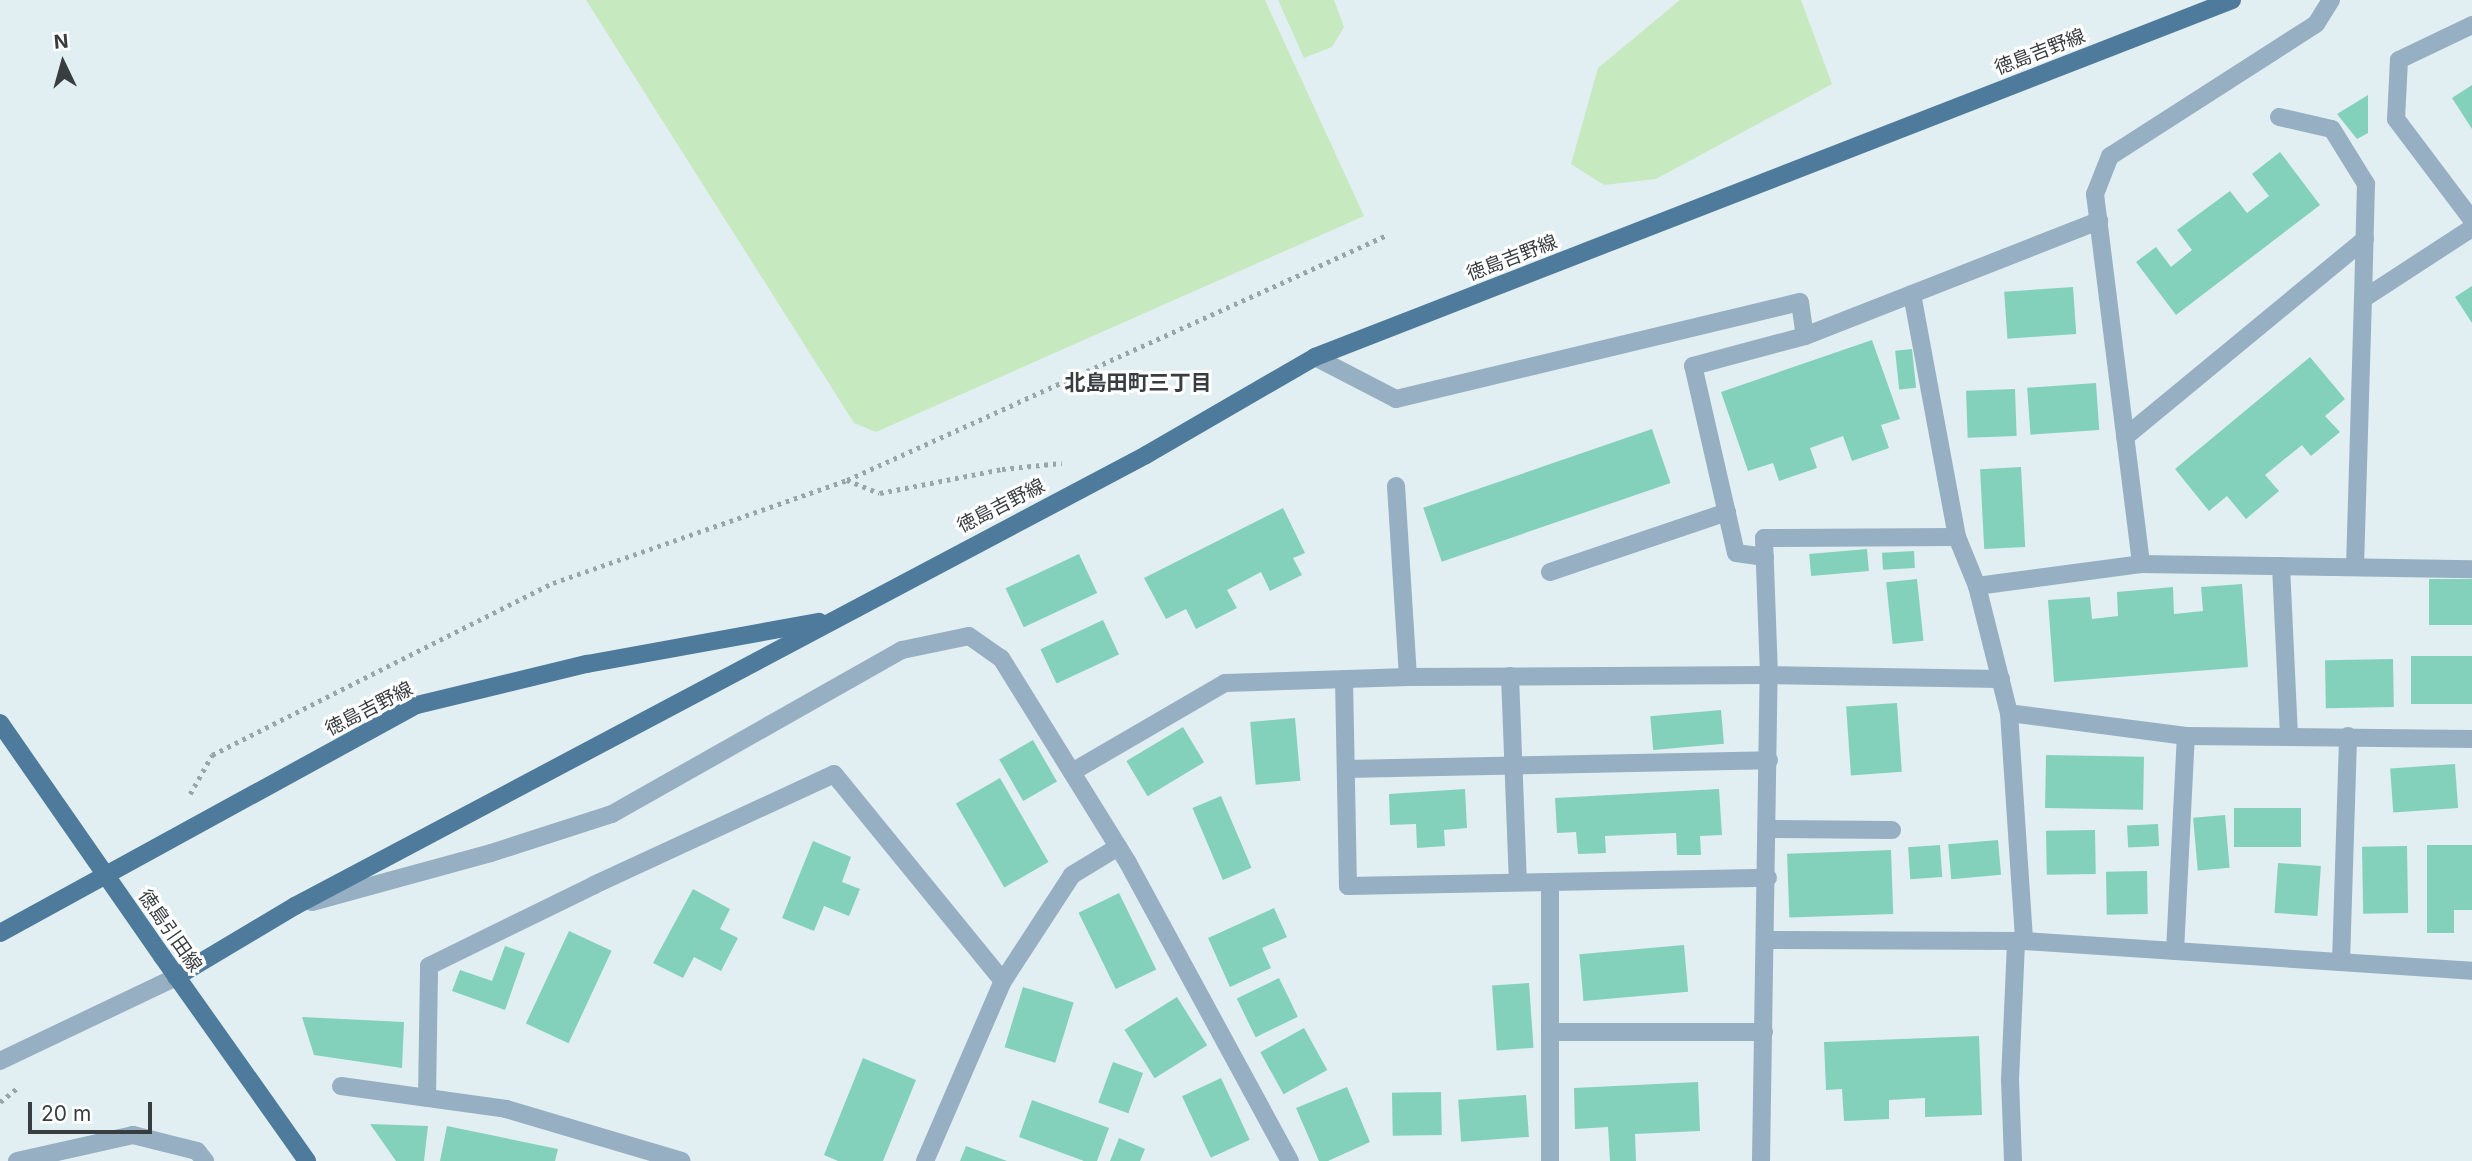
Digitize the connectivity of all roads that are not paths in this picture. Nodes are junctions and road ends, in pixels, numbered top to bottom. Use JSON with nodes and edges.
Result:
{"nodes":[{"id":1,"x":2232,"y":0,"type":"edge"},
{"id":2,"x":2332,"y":0,"type":"edge"},
{"id":3,"x":2472,"y":25,"type":"edge"},
{"id":4,"x":2279,"y":117,"type":"dead end"},
{"id":5,"x":2472,"y":220,"type":"edge"},
{"id":6,"x":2099,"y":221,"type":"junction"},
{"id":7,"x":2472,"y":228,"type":"edge"},
{"id":8,"x":2365,"y":239,"type":"junction"},
{"id":9,"x":1912,"y":294,"type":"junction"},
{"id":10,"x":2363,"y":299,"type":"junction"},
{"id":11,"x":1805,"y":336,"type":"junction"},
{"id":12,"x":1315,"y":357,"type":"junction"},
{"id":13,"x":2125,"y":437,"type":"junction"},
{"id":14,"x":1396,"y":486,"type":"dead end"},
{"id":15,"x":1727,"y":512,"type":"junction"},
{"id":16,"x":1957,"y":537,"type":"junction"},
{"id":17,"x":1765,"y":557,"type":"junction"},
{"id":18,"x":2141,"y":564,"type":"junction"},
{"id":19,"x":2281,"y":566,"type":"junction"},
{"id":20,"x":2355,"y":567,"type":"junction"},
{"id":21,"x":2472,"y":569,"type":"edge"},
{"id":22,"x":1550,"y":572,"type":"dead end"},
{"id":23,"x":1977,"y":586,"type":"junction"},
{"id":24,"x":836,"y":619,"type":"junction"},
{"id":25,"x":1769,"y":675,"type":"junction"},
{"id":26,"x":1510,"y":676,"type":"junction"},
{"id":27,"x":1408,"y":677,"type":"junction"},
{"id":28,"x":1344,"y":679,"type":"junction"},
{"id":29,"x":2001,"y":679,"type":"junction"},
{"id":30,"x":2010,"y":713,"type":"junction"},
{"id":31,"x":0,"y":723,"type":"edge"},
{"id":32,"x":2186,"y":736,"type":"junction"},
{"id":33,"x":2289,"y":736,"type":"junction"},
{"id":34,"x":2348,"y":736,"type":"junction"},
{"id":35,"x":2472,"y":740,"type":"edge"},
{"id":36,"x":1769,"y":760,"type":"junction"},
{"id":37,"x":1514,"y":765,"type":"junction"},
{"id":38,"x":1346,"y":769,"type":"junction"},
{"id":39,"x":1072,"y":772,"type":"junction"},
{"id":40,"x":1768,"y":830,"type":"junction"},
{"id":41,"x":1892,"y":830,"type":"dead end"},
{"id":42,"x":1118,"y":847,"type":"junction"},
{"id":43,"x":1768,"y":878,"type":"junction"},
{"id":44,"x":1518,"y":882,"type":"junction"},
{"id":45,"x":1550,"y":882,"type":"junction"},
{"id":46,"x":295,"y":906,"type":"junction"},
{"id":47,"x":0,"y":933,"type":"edge"},
{"id":48,"x":1767,"y":940,"type":"junction"},
{"id":49,"x":2020,"y":941,"type":"junction"},
{"id":50,"x":2175,"y":951,"type":"junction"},
{"id":51,"x":2341,"y":962,"type":"junction"},
{"id":52,"x":2472,"y":971,"type":"edge"},
{"id":53,"x":176,"y":977,"type":"junction"},
{"id":54,"x":1003,"y":981,"type":"junction"},
{"id":55,"x":1550,"y":1032,"type":"junction"},
{"id":56,"x":1764,"y":1032,"type":"junction"},
{"id":57,"x":0,"y":1061,"type":"edge"},
{"id":58,"x":341,"y":1086,"type":"dead end"},
{"id":59,"x":427,"y":1098,"type":"junction"},
{"id":60,"x":199,"y":1158,"type":"edge"},
{"id":61,"x":17,"y":1161,"type":"edge"},
{"id":62,"x":307,"y":1161,"type":"edge"},
{"id":63,"x":681,"y":1161,"type":"edge"},
{"id":64,"x":925,"y":1161,"type":"edge"},
{"id":65,"x":1290,"y":1161,"type":"edge"},
{"id":66,"x":1550,"y":1161,"type":"edge"},
{"id":67,"x":1761,"y":1161,"type":"edge"},
{"id":68,"x":2013,"y":1161,"type":"edge"}],
"edges":[{"from":1,"to":12,"type":"main road","name":"徳島吉野線"},
{"from":2,"to":6,"type":"street"},
{"from":3,"to":5,"type":"street"},
{"from":4,"to":8,"type":"street"},
{"from":6,"to":9,"type":"street"},
{"from":6,"to":13,"type":"street"},
{"from":7,"to":10,"type":"street"},
{"from":8,"to":10,"type":"street"},
{"from":8,"to":13,"type":"street"},
{"from":9,"to":11,"type":"street"},
{"from":9,"to":16,"type":"street"},
{"from":10,"to":20,"type":"street"},
{"from":11,"to":12,"type":"street"},
{"from":11,"to":15,"type":"street"},
{"from":12,"to":24,"type":"main road","name":"徳島吉野線"},
{"from":13,"to":18,"type":"street"},
{"from":14,"to":27,"type":"street"},
{"from":15,"to":17,"type":"street"},
{"from":15,"to":22,"type":"street"},
{"from":16,"to":17,"type":"street"},
{"from":16,"to":23,"type":"street"},
{"from":17,"to":25,"type":"street"},
{"from":18,"to":19,"type":"street"},
{"from":18,"to":23,"type":"street"},
{"from":19,"to":20,"type":"street"},
{"from":19,"to":33,"type":"street"},
{"from":20,"to":21,"type":"street"},
{"from":23,"to":29,"type":"street"},
{"from":24,"to":46,"type":"main road","name":"徳島吉野線"},
{"from":24,"to":47,"type":"main road","name":"徳島吉野線"},
{"from":25,"to":26,"type":"street"},
{"from":25,"to":29,"type":"street"},
{"from":25,"to":36,"type":"street"},
{"from":26,"to":27,"type":"street"},
{"from":26,"to":37,"type":"street"},
{"from":27,"to":28,"type":"street"},
{"from":28,"to":38,"type":"street"},
{"from":28,"to":39,"type":"street"},
{"from":29,"to":30,"type":"street"},
{"from":30,"to":32,"type":"street"},
{"from":30,"to":49,"type":"street"},
{"from":31,"to":53,"type":"main road","name":"徳島引田線","bridge":true},
{"from":32,"to":33,"type":"street"},
{"from":32,"to":50,"type":"street"},
{"from":33,"to":34,"type":"street"},
{"from":34,"to":35,"type":"street"},
{"from":34,"to":51,"type":"street"},
{"from":36,"to":37,"type":"street"},
{"from":36,"to":40,"type":"street"},
{"from":37,"to":38,"type":"street"},
{"from":37,"to":44,"type":"street"},
{"from":38,"to":44,"type":"street"},
{"from":39,"to":42,"type":"street"},
{"from":39,"to":46,"type":"street"},
{"from":40,"to":41,"type":"street"},
{"from":40,"to":43,"type":"street"},
{"from":42,"to":54,"type":"street"},
{"from":42,"to":65,"type":"street"},
{"from":43,"to":45,"type":"street"},
{"from":43,"to":48,"type":"street"},
{"from":44,"to":45,"type":"street"},
{"from":45,"to":55,"type":"street"},
{"from":46,"to":53,"type":"main road","name":"徳島吉野線"},
{"from":48,"to":49,"type":"street"},
{"from":48,"to":56,"type":"street"},
{"from":49,"to":50,"type":"street"},
{"from":49,"to":68,"type":"street"},
{"from":50,"to":51,"type":"street"},
{"from":51,"to":52,"type":"street"},
{"from":53,"to":57,"type":"street"},
{"from":53,"to":62,"type":"main road","name":"徳島引田線"},
{"from":54,"to":59,"type":"street"},
{"from":54,"to":64,"type":"street"},
{"from":55,"to":56,"type":"street"},
{"from":55,"to":66,"type":"street"},
{"from":56,"to":67,"type":"street"},
{"from":58,"to":59,"type":"street"},
{"from":59,"to":63,"type":"street"},
{"from":60,"to":61,"type":"street"}]}
